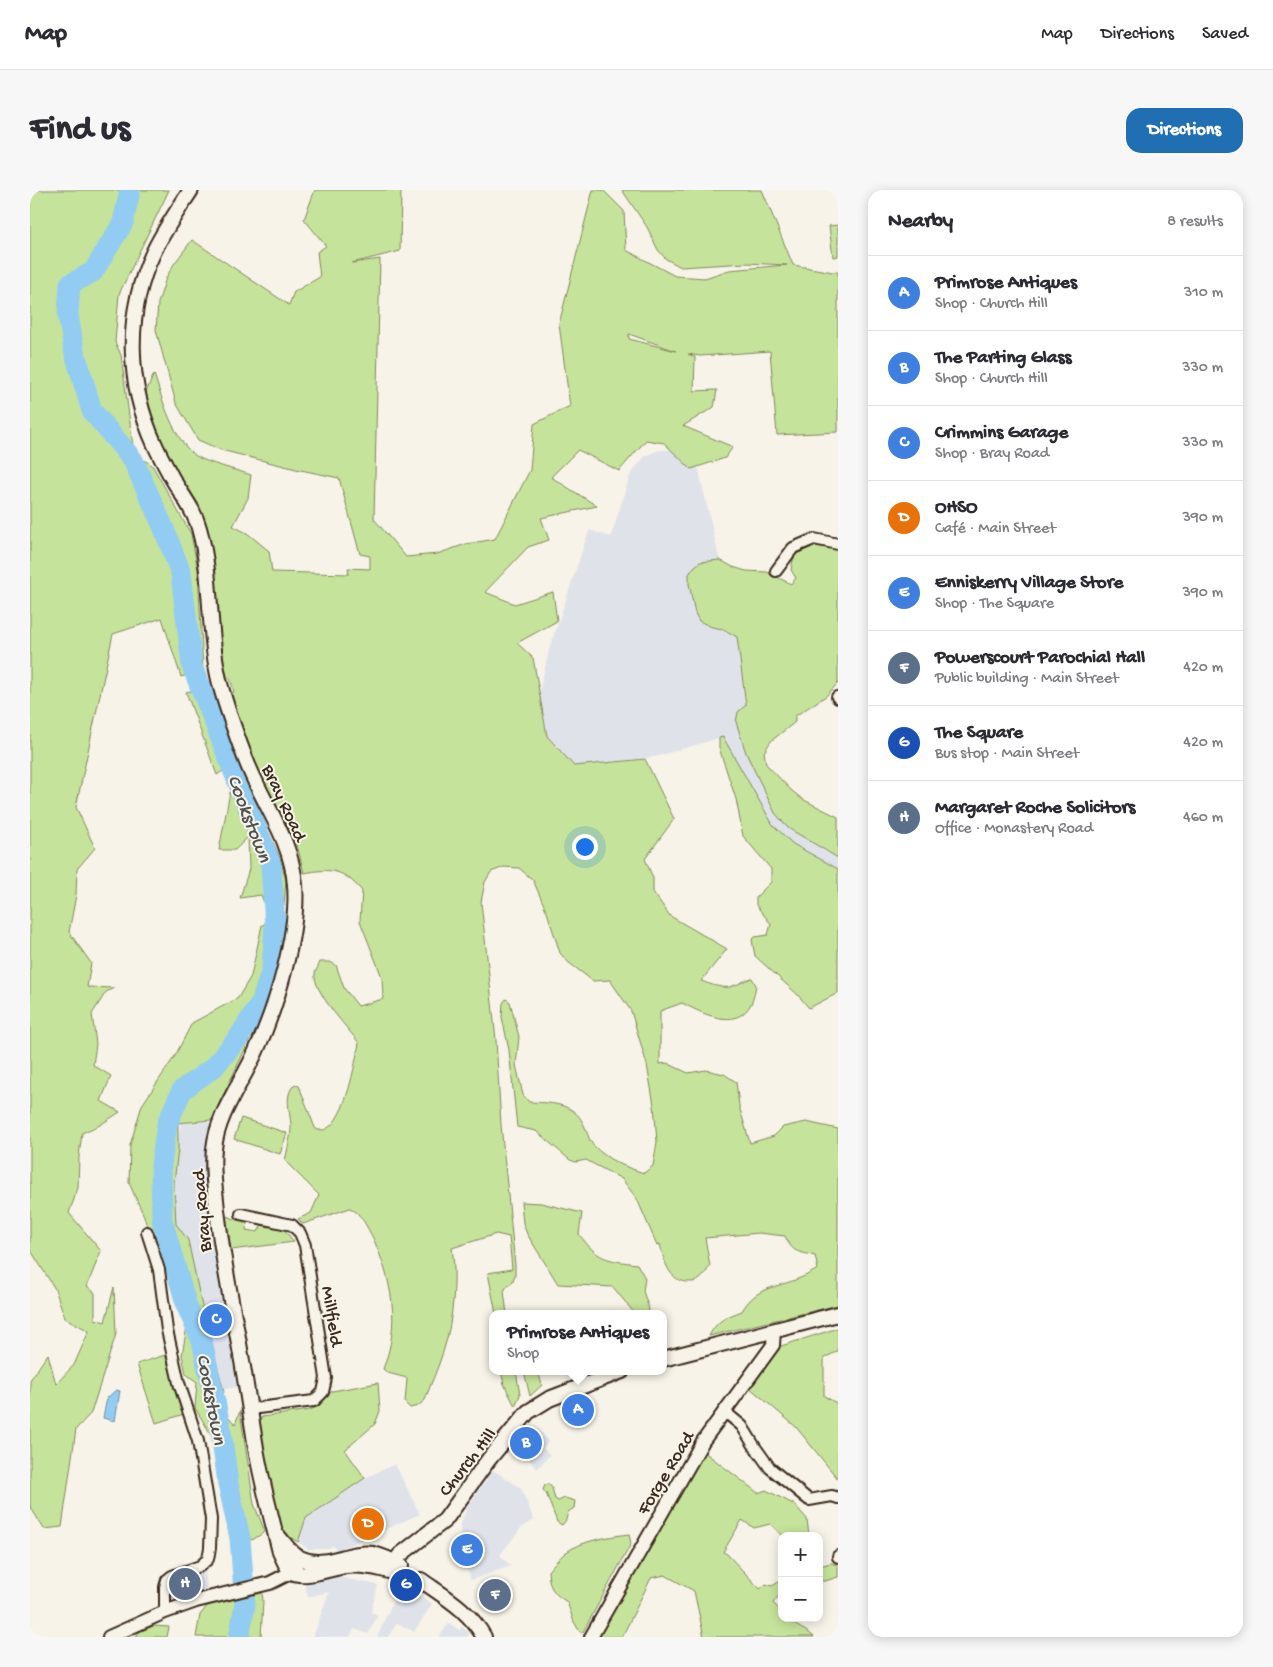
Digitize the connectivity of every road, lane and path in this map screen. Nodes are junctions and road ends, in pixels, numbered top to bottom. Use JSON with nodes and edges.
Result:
{"nodes":[{"id":1,"x":191,"y":190,"type":"edge"},
{"id":2,"x":838,"y":544,"type":"edge"},
{"id":3,"x":776,"y":571,"type":"dead end"},
{"id":4,"x":241,"y":1214,"type":"dead end"},
{"id":5,"x":147,"y":1232,"type":"dead end"},
{"id":6,"x":838,"y":1314,"type":"edge"},
{"id":7,"x":774,"y":1331,"type":"junction"},
{"id":8,"x":667,"y":1358,"type":"edge"},
{"id":9,"x":611,"y":1375,"type":"edge"},
{"id":10,"x":250,"y":1409,"type":"junction"},
{"id":11,"x":724,"y":1411,"type":"junction"},
{"id":12,"x":838,"y":1498,"type":"edge"},
{"id":13,"x":275,"y":1532,"type":"junction"},
{"id":14,"x":300,"y":1558,"type":"junction"},
{"id":15,"x":392,"y":1566,"type":"junction"},
{"id":16,"x":292,"y":1572,"type":"junction"},
{"id":17,"x":165,"y":1612,"type":"junction"},
{"id":18,"x":109,"y":1637,"type":"edge"},
{"id":19,"x":484,"y":1637,"type":"edge"},
{"id":20,"x":591,"y":1637,"type":"edge"}],
"edges":[{"from":1,"to":10,"type":"main road","name":"Bray Road"},
{"from":2,"to":3,"type":"street"},
{"from":4,"to":10,"type":"street","name":"Millfield"},
{"from":5,"to":17,"type":"street"},
{"from":6,"to":7,"type":"main road"},
{"from":7,"to":8,"type":"main road"},
{"from":7,"to":11,"type":"street","name":"Forge Road"},
{"from":9,"to":15,"type":"main road","name":"Church Hill"},
{"from":10,"to":13,"type":"main road","name":"Bray Road"},
{"from":11,"to":12,"type":"street"},
{"from":11,"to":20,"type":"street","name":"Forge Road"},
{"from":13,"to":14,"type":"main road","name":"Bray Road"},
{"from":13,"to":16,"type":"main road","name":"Bray Road"},
{"from":14,"to":15,"type":"main road"},
{"from":14,"to":16,"type":"street"},
{"from":15,"to":16,"type":"main road"},
{"from":15,"to":19,"type":"main road"},
{"from":16,"to":17,"type":"street"},
{"from":17,"to":18,"type":"street"}]}
